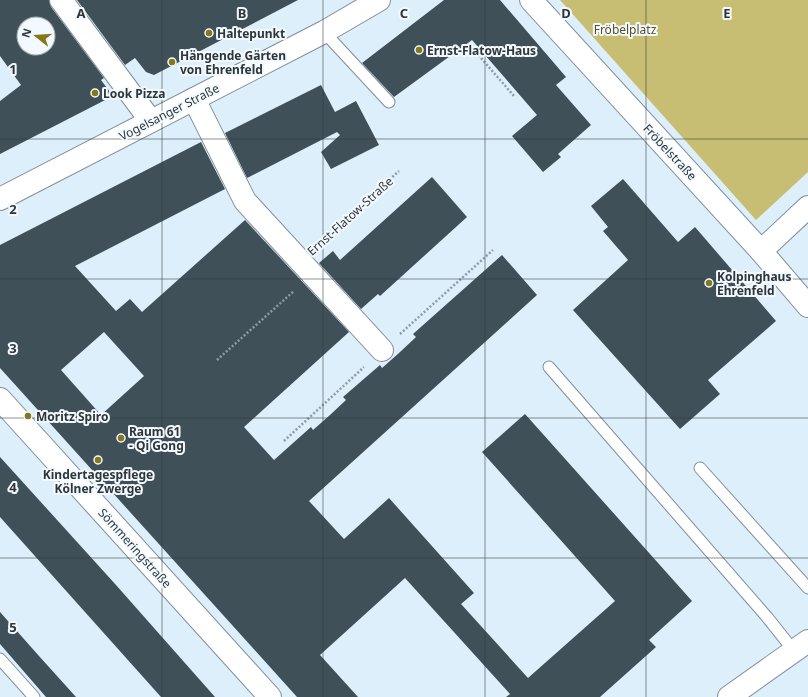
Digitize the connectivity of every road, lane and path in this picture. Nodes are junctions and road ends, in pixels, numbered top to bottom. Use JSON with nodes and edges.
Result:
{"nodes":[{"id":1,"x":61,"y":0,"type":"edge"},
{"id":2,"x":379,"y":0,"type":"edge"},
{"id":3,"x":531,"y":0,"type":"edge"},
{"id":4,"x":324,"y":32,"type":"junction"},
{"id":5,"x":468,"y":43,"type":"dead end"},
{"id":6,"x":514,"y":96,"type":"dead end"},
{"id":7,"x":194,"y":99,"type":"junction"},
{"id":8,"x":389,"y":102,"type":"dead end"},
{"id":9,"x":151,"y":121,"type":"junction"},
{"id":10,"x":399,"y":171,"type":"dead end"},
{"id":11,"x":0,"y":199,"type":"edge"},
{"id":12,"x":808,"y":207,"type":"edge"},
{"id":13,"x":761,"y":252,"type":"junction"},
{"id":14,"x":306,"y":267,"type":"junction"},
{"id":15,"x":808,"y":306,"type":"edge"},
{"id":16,"x":382,"y":350,"type":"dead end"},
{"id":17,"x":217,"y":360,"type":"dead end"},
{"id":18,"x":549,"y":367,"type":"dead end"},
{"id":19,"x":0,"y":399,"type":"edge"},
{"id":20,"x":700,"y":468,"type":"dead end"},
{"id":21,"x":808,"y":588,"type":"edge"},
{"id":22,"x":801,"y":646,"type":"edge"},
{"id":23,"x":0,"y":659,"type":"edge"},
{"id":24,"x":34,"y":697,"type":"edge"},
{"id":25,"x":270,"y":697,"type":"edge"},
{"id":26,"x":729,"y":697,"type":"edge"}],
"edges":[{"from":1,"to":9,"type":"street"},
{"from":2,"to":4,"type":"street","name":"Vogelsanger Straße"},
{"from":3,"to":13,"type":"street","name":"Fröbelstraße"},
{"from":4,"to":7,"type":"street","name":"Vogelsanger Straße"},
{"from":4,"to":8,"type":"lane"},
{"from":5,"to":6,"type":"path"},
{"from":7,"to":9,"type":"street","name":"Vogelsanger Straße"},
{"from":7,"to":14,"type":"street","name":"Ernst-Flatow-Straße"},
{"from":9,"to":11,"type":"street","name":"Vogelsanger Straße"},
{"from":10,"to":14,"type":"path","name":"Ernst-Flatow-Straße"},
{"from":12,"to":13,"type":"street"},
{"from":13,"to":15,"type":"street","name":"Fröbelstraße"},
{"from":14,"to":16,"type":"street","name":"Ernst-Flatow-Straße"},
{"from":14,"to":17,"type":"path","name":"Ernst-Flatow-Straße"},
{"from":18,"to":22,"type":"lane"},
{"from":19,"to":25,"type":"street","name":"Sömmeringstraße"},
{"from":20,"to":21,"type":"lane"},
{"from":22,"to":26,"type":"street"},
{"from":23,"to":24,"type":"lane"}]}
